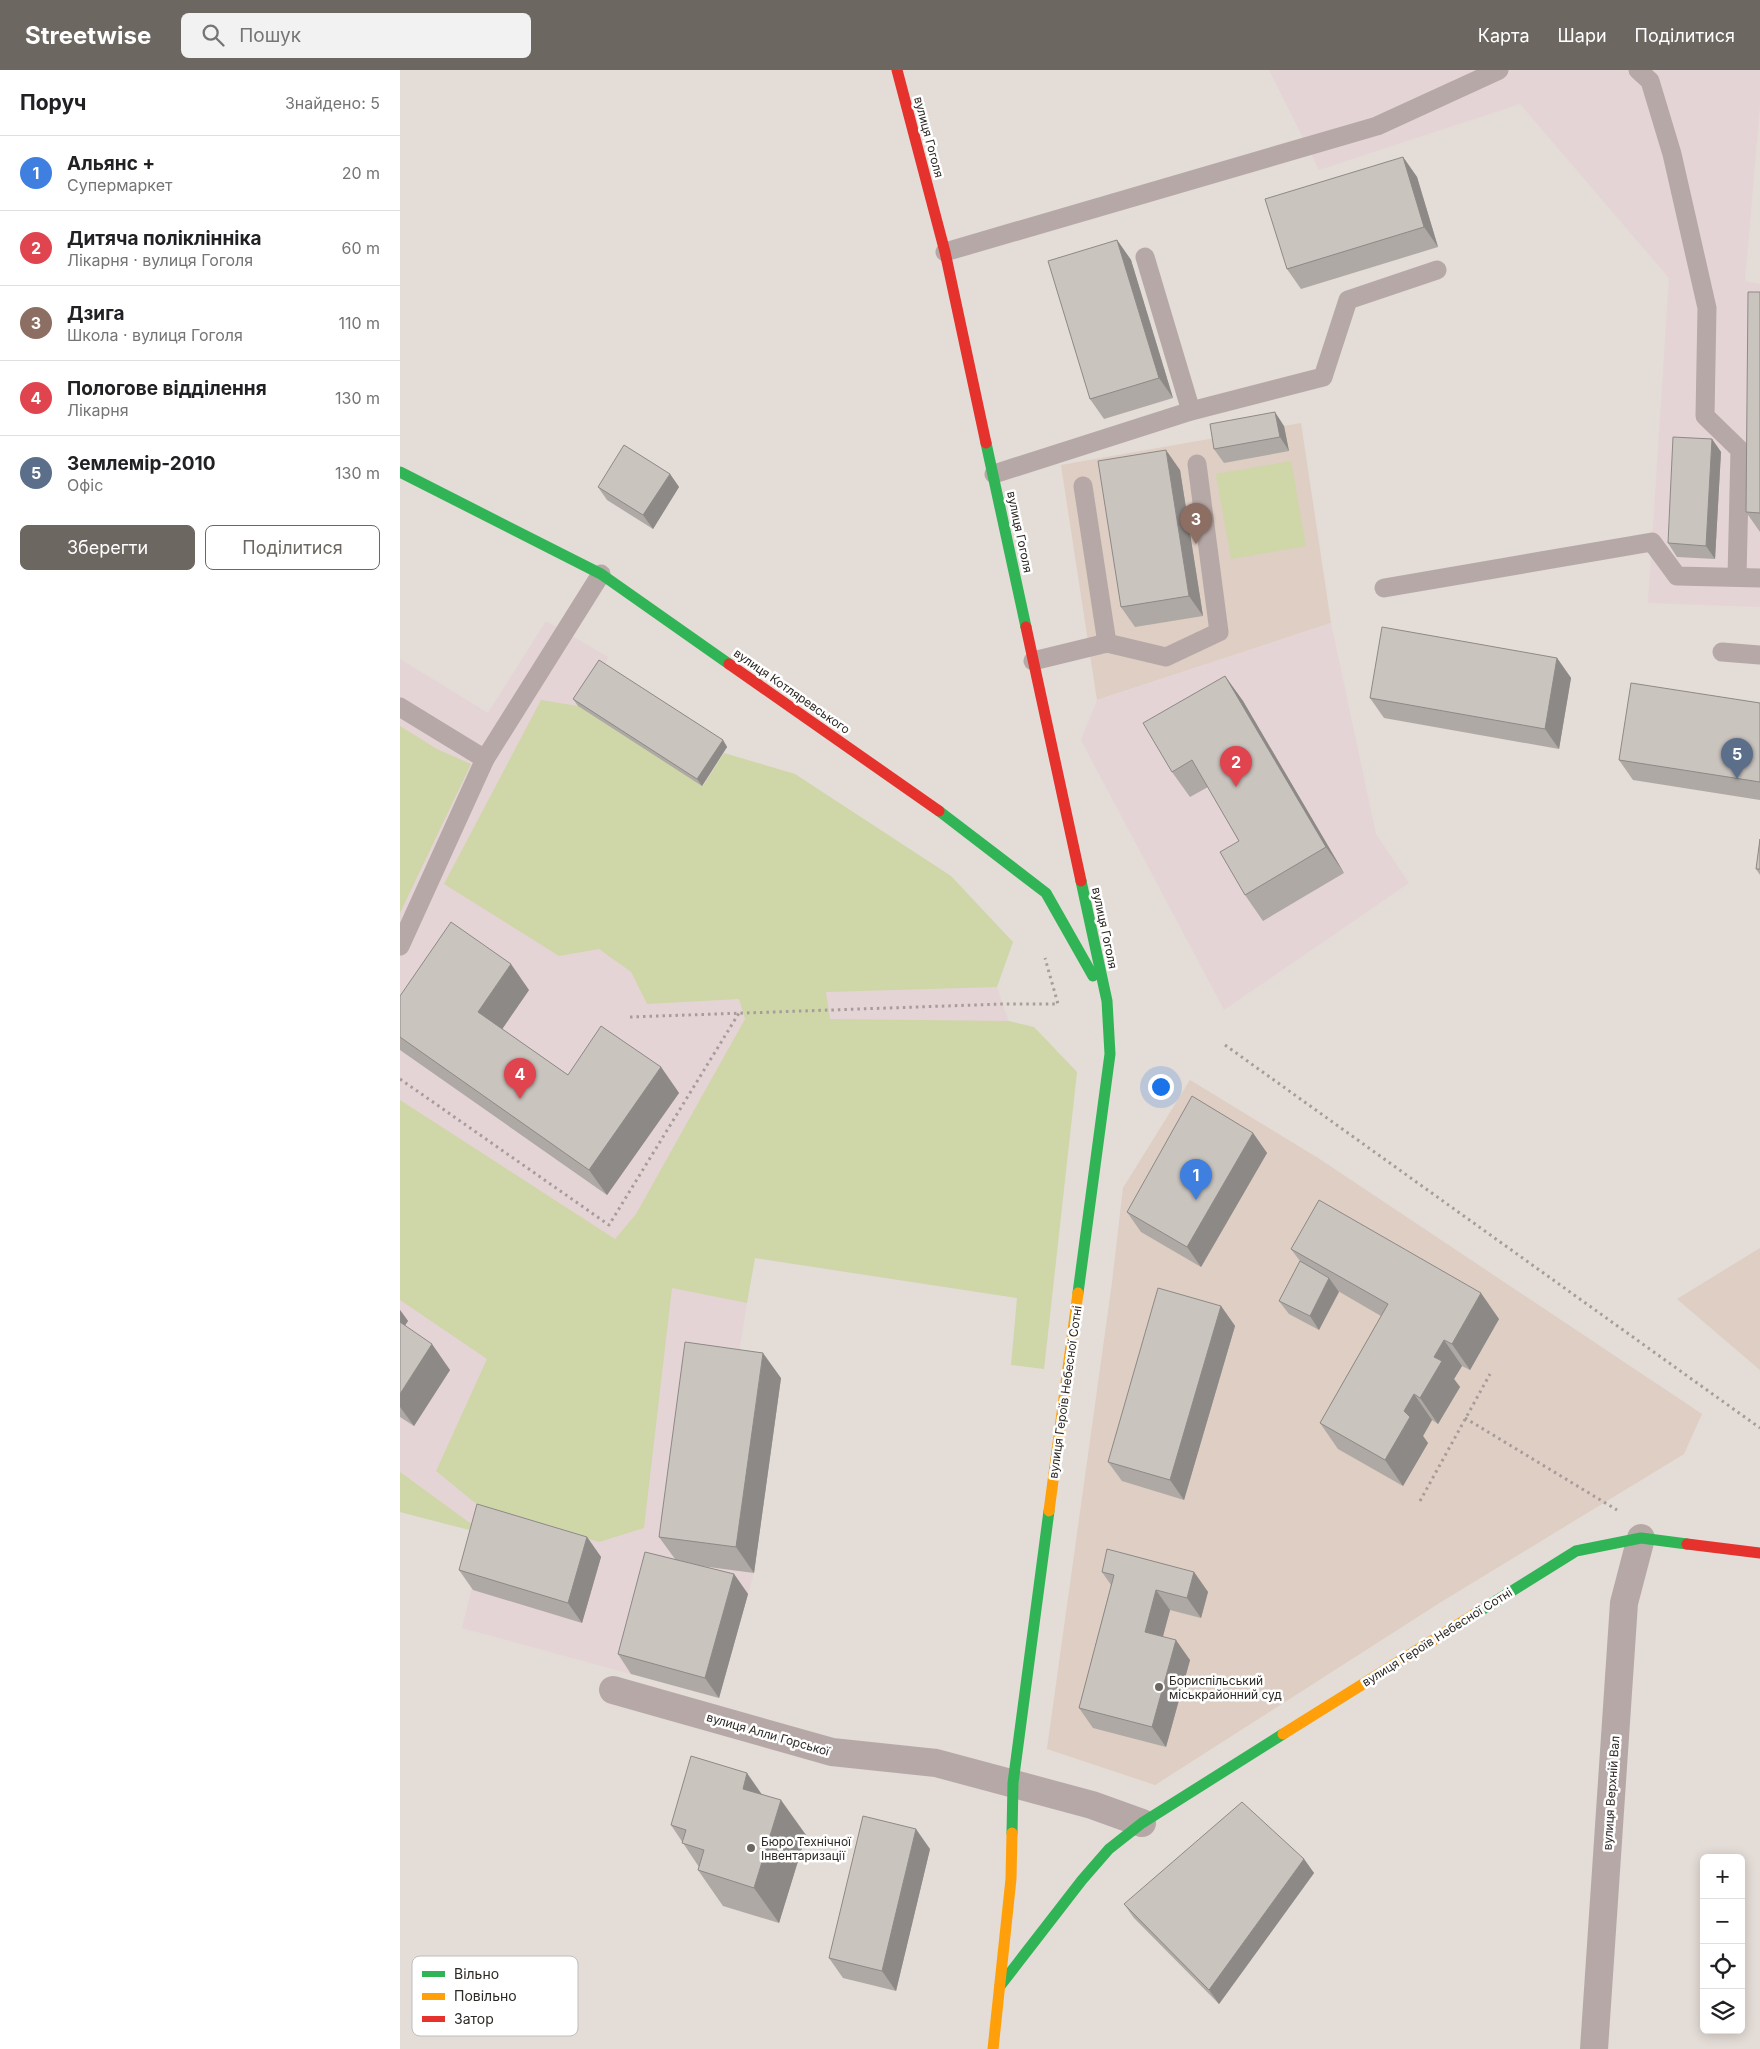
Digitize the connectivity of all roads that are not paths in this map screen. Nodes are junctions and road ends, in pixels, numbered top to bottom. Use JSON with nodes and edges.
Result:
{"nodes":[{"id":1,"x":897,"y":70,"type":"edge"},
{"id":2,"x":1499,"y":70,"type":"edge"},
{"id":3,"x":1638,"y":70,"type":"edge"},
{"id":4,"x":945,"y":252,"type":"junction"},
{"id":5,"x":1144,"y":257,"type":"dead end"},
{"id":6,"x":1437,"y":270,"type":"dead end"},
{"id":7,"x":1190,"y":411,"type":"junction"},
{"id":8,"x":1197,"y":464,"type":"dead end"},
{"id":9,"x":400,"y":472,"type":"edge"},
{"id":10,"x":994,"y":474,"type":"junction"},
{"id":11,"x":1083,"y":486,"type":"dead end"},
{"id":12,"x":601,"y":574,"type":"junction"},
{"id":13,"x":1737,"y":577,"type":"junction"},
{"id":14,"x":1760,"y":578,"type":"edge"},
{"id":15,"x":1384,"y":588,"type":"dead end"},
{"id":16,"x":1107,"y":642,"type":"junction"},
{"id":17,"x":1722,"y":652,"type":"dead end"},
{"id":18,"x":1760,"y":655,"type":"edge"},
{"id":19,"x":1033,"y":661,"type":"junction"},
{"id":20,"x":400,"y":707,"type":"edge"},
{"id":21,"x":485,"y":759,"type":"junction"},
{"id":22,"x":400,"y":946,"type":"edge"},
{"id":23,"x":1107,"y":1001,"type":"junction"},
{"id":24,"x":1641,"y":1538,"type":"junction"},
{"id":25,"x":1760,"y":1554,"type":"edge"},
{"id":26,"x":613,"y":1690,"type":"dead end"},
{"id":27,"x":1013,"y":1783,"type":"junction"},
{"id":28,"x":1142,"y":1823,"type":"junction"},
{"id":29,"x":1000,"y":1986,"type":"junction"},
{"id":30,"x":993,"y":2049,"type":"edge"},
{"id":31,"x":1594,"y":2049,"type":"edge"}],
"edges":[{"from":1,"to":4,"type":"street","name":"вулиця Гоголя"},
{"from":2,"to":4,"type":"lane"},
{"from":3,"to":13,"type":"lane"},
{"from":4,"to":10,"type":"street","name":"вулиця Гоголя"},
{"from":5,"to":7,"type":"lane"},
{"from":6,"to":7,"type":"lane"},
{"from":7,"to":10,"type":"lane"},
{"from":8,"to":16,"type":"lane"},
{"from":9,"to":12,"type":"street","name":"вулиця Котляревського"},
{"from":10,"to":19,"type":"street","name":"вулиця Гоголя"},
{"from":11,"to":16,"type":"lane"},
{"from":12,"to":21,"type":"lane"},
{"from":12,"to":23,"type":"street","name":"вулиця Котляревського"},
{"from":13,"to":14,"type":"lane"},
{"from":13,"to":15,"type":"lane"},
{"from":16,"to":19,"type":"lane"},
{"from":17,"to":18,"type":"lane"},
{"from":19,"to":23,"type":"street","name":"вулиця Гоголя"},
{"from":20,"to":21,"type":"lane"},
{"from":21,"to":22,"type":"lane"},
{"from":23,"to":27,"type":"street","name":"вулиця Героїв Небесної Сотні"},
{"from":24,"to":25,"type":"street","name":"вулиця Героїв Небесної Сотні"},
{"from":24,"to":28,"type":"street","name":"вулиця Героїв Небесної Сотні"},
{"from":24,"to":31,"type":"street","name":"вулиця Верхній Вал"},
{"from":26,"to":27,"type":"street","name":"вулиця Алли Горської"},
{"from":27,"to":28,"type":"street"},
{"from":27,"to":29,"type":"street","name":"вулиця Героїв Небесної Сотні"},
{"from":28,"to":29,"type":"street","name":"вулиця Героїв Небесної Сотні"},
{"from":29,"to":30,"type":"street","name":"вулиця Героїв Небесної Сотні"}]}
